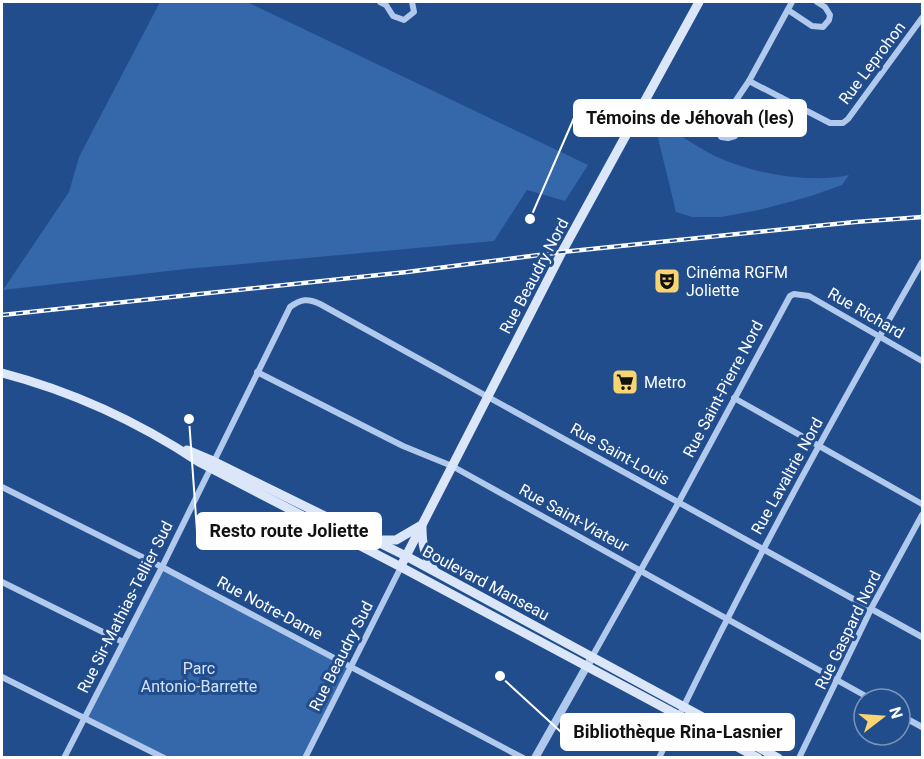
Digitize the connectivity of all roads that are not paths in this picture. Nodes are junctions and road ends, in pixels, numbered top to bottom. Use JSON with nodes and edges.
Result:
{"nodes":[{"id":1,"x":380,"y":2,"type":"edge"},
{"id":2,"x":412,"y":2,"type":"edge"},
{"id":3,"x":699,"y":2,"type":"edge"},
{"id":4,"x":792,"y":2,"type":"edge"},
{"id":5,"x":816,"y":2,"type":"edge"},
{"id":6,"x":788,"y":10,"type":"junction"},
{"id":7,"x":922,"y":18,"type":"edge"},
{"id":8,"x":749,"y":81,"type":"junction"},
{"id":9,"x":729,"y":112,"type":"dead end"},
{"id":10,"x":922,"y":262,"type":"edge"},
{"id":11,"x":794,"y":294,"type":"joint"},
{"id":12,"x":304,"y":300,"type":"joint"},
{"id":13,"x":879,"y":337,"type":"junction"},
{"id":14,"x":922,"y":362,"type":"edge"},
{"id":15,"x":257,"y":372,"type":"junction"},
{"id":16,"x":2,"y":374,"type":"edge"},
{"id":17,"x":488,"y":397,"type":"junction"},
{"id":18,"x":734,"y":398,"type":"junction"},
{"id":19,"x":818,"y":446,"type":"junction"},
{"id":20,"x":212,"y":464,"type":"junction"},
{"id":21,"x":452,"y":466,"type":"junction"},
{"id":22,"x":2,"y":487,"type":"edge"},
{"id":23,"x":678,"y":502,"type":"junction"},
{"id":24,"x":922,"y":504,"type":"edge"},
{"id":25,"x":922,"y":515,"type":"edge"},
{"id":26,"x":422,"y":525,"type":"junction"},
{"id":27,"x":366,"y":538,"type":"junction"},
{"id":28,"x":763,"y":549,"type":"junction"},
{"id":29,"x":406,"y":556,"type":"junction"},
{"id":30,"x":162,"y":567,"type":"junction"},
{"id":31,"x":401,"y":567,"type":"junction"},
{"id":32,"x":640,"y":571,"type":"junction"},
{"id":33,"x":438,"y":574,"type":"junction"},
{"id":34,"x":2,"y":582,"type":"edge"},
{"id":35,"x":871,"y":608,"type":"junction"},
{"id":36,"x":728,"y":619,"type":"junction"},
{"id":37,"x":922,"y":637,"type":"edge"},
{"id":38,"x":123,"y":642,"type":"junction"},
{"id":39,"x":589,"y":661,"type":"junction"},
{"id":40,"x":352,"y":666,"type":"junction"},
{"id":41,"x":2,"y":677,"type":"edge"},
{"id":42,"x":837,"y":680,"type":"junction"},
{"id":43,"x":852,"y":688,"type":"edge"},
{"id":44,"x":681,"y":711,"type":"junction"},
{"id":45,"x":84,"y":718,"type":"junction"},
{"id":46,"x":63,"y":758,"type":"edge"},
{"id":47,"x":164,"y":758,"type":"edge"},
{"id":48,"x":305,"y":758,"type":"edge"},
{"id":49,"x":523,"y":758,"type":"edge"},
{"id":50,"x":535,"y":758,"type":"edge"},
{"id":51,"x":659,"y":758,"type":"edge"},
{"id":52,"x":758,"y":758,"type":"edge"},
{"id":53,"x":778,"y":758,"type":"edge"},
{"id":54,"x":799,"y":758,"type":"edge"}],
"edges":[{"from":1,"to":2,"type":"street"},
{"from":3,"to":17,"type":"main road","name":"Rue Beaudry Nord"},
{"from":4,"to":6,"type":"street"},
{"from":5,"to":6,"type":"street"},
{"from":6,"to":8,"type":"street"},
{"from":7,"to":8,"type":"street","name":"Rue Leprohon"},
{"from":8,"to":9,"type":"street"},
{"from":10,"to":13,"type":"street","name":"Rue Lavaltrie Nord"},
{"from":11,"to":13,"type":"street","name":"Rue Richard"},
{"from":11,"to":18,"type":"street","name":"Rue Saint-Pierre Nord"},
{"from":12,"to":15,"type":"street","name":"Rue Sir-Mathias-Tellier Sud"},
{"from":12,"to":17,"type":"street","name":"Rue Saint-Louis"},
{"from":13,"to":14,"type":"street","name":"Rue Richard"},
{"from":13,"to":19,"type":"street","name":"Rue Lavaltrie Nord"},
{"from":15,"to":20,"type":"street","name":"Rue Sir-Mathias-Tellier Sud"},
{"from":15,"to":21,"type":"street","name":"Rue Saint-Viateur"},
{"from":16,"to":20,"type":"main road","name":"Boulevard Manseau"},
{"from":17,"to":21,"type":"main road","name":"Rue Beaudry Nord"},
{"from":17,"to":23,"type":"street","name":"Rue Saint-Louis"},
{"from":18,"to":19,"type":"street"},
{"from":18,"to":23,"type":"street","name":"Rue Saint-Pierre Nord"},
{"from":19,"to":24,"type":"street"},
{"from":19,"to":28,"type":"street","name":"Rue Lavaltrie Nord"},
{"from":20,"to":27,"type":"main road","name":"Boulevard Manseau"},
{"from":20,"to":30,"type":"street","name":"Rue Sir-Mathias-Tellier Sud"},
{"from":20,"to":31,"type":"main road","name":"Boulevard Manseau"},
{"from":21,"to":26,"type":"main road","name":"Rue Beaudry Nord"},
{"from":21,"to":32,"type":"street","name":"Rue Saint-Viateur"},
{"from":22,"to":30,"type":"street","name":"Rue Notre-Dame"},
{"from":23,"to":28,"type":"street","name":"Rue Saint-Louis"},
{"from":23,"to":32,"type":"street","name":"Rue Saint-Pierre Nord"},
{"from":25,"to":35,"type":"street","name":"Rue Gaspard Nord"},
{"from":26,"to":27,"type":"main road"},
{"from":26,"to":29,"type":"main road","name":"Rue Beaudry Nord"},
{"from":26,"to":33,"type":"main road"},
{"from":27,"to":29,"type":"main road","name":"Boulevard Manseau"},
{"from":28,"to":35,"type":"street","name":"Rue Saint-Louis"},
{"from":28,"to":36,"type":"street","name":"Rue Lavaltrie Nord"},
{"from":29,"to":31,"type":"main road","name":"Rue Beaudry Nord"},
{"from":29,"to":33,"type":"main road","name":"Boulevard Manseau"},
{"from":30,"to":38,"type":"street","name":"Rue Sir-Mathias-Tellier Sud"},
{"from":30,"to":40,"type":"street","name":"Rue Notre-Dame"},
{"from":31,"to":39,"type":"main road","name":"Boulevard Manseau"},
{"from":31,"to":40,"type":"street","name":"Rue Beaudry Sud"},
{"from":32,"to":36,"type":"street","name":"Rue Saint-Viateur"},
{"from":32,"to":39,"type":"street","name":"Rue Saint-Pierre Nord"},
{"from":33,"to":39,"type":"main road","name":"Boulevard Manseau"},
{"from":34,"to":38,"type":"street"},
{"from":35,"to":37,"type":"street","name":"Rue Saint-Louis"},
{"from":35,"to":42,"type":"street","name":"Rue Gaspard Nord"},
{"from":36,"to":42,"type":"street","name":"Rue Saint-Viateur"},
{"from":36,"to":44,"type":"street","name":"Rue Lavaltrie Nord"},
{"from":38,"to":45,"type":"street","name":"Rue Sir-Mathias-Tellier Sud"},
{"from":39,"to":44,"type":"main road","name":"Boulevard Manseau"},
{"from":39,"to":50,"type":"street"},
{"from":40,"to":48,"type":"street","name":"Rue Beaudry Sud"},
{"from":40,"to":49,"type":"street","name":"Rue Notre-Dame"},
{"from":41,"to":45,"type":"street"},
{"from":42,"to":43,"type":"street","name":"Rue Saint-Viateur"},
{"from":42,"to":54,"type":"street","name":"Rue Gaspard Nord"},
{"from":44,"to":51,"type":"street","name":"Rue Lavaltrie Nord"},
{"from":44,"to":52,"type":"main road","name":"Boulevard Manseau"},
{"from":44,"to":53,"type":"main road","name":"Boulevard Manseau"},
{"from":45,"to":46,"type":"street","name":"Rue Sir-Mathias-Tellier Sud"},
{"from":45,"to":47,"type":"street"}]}
